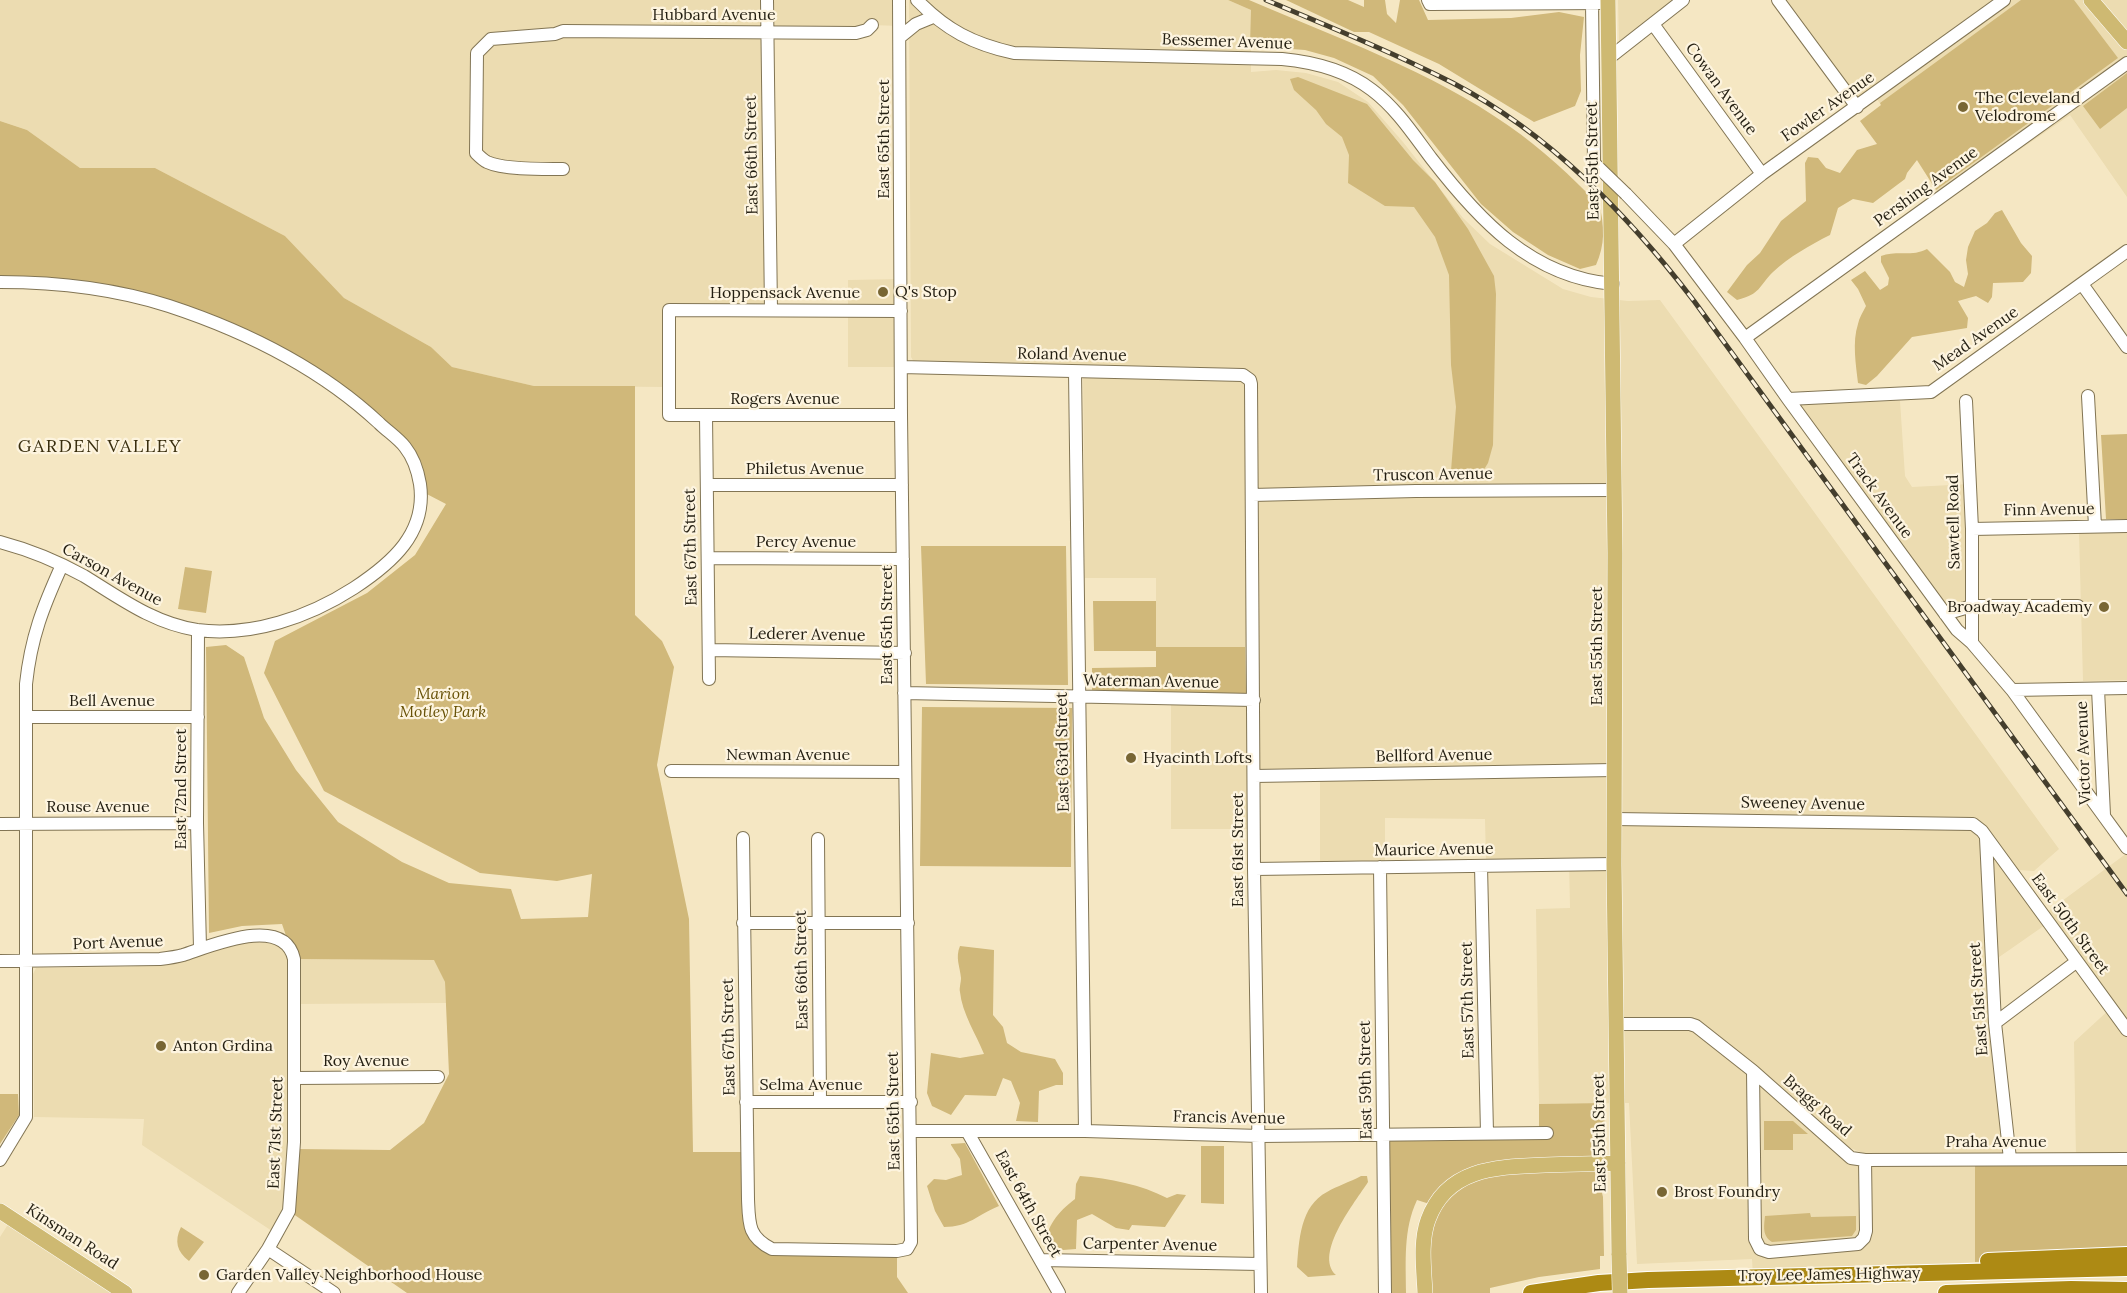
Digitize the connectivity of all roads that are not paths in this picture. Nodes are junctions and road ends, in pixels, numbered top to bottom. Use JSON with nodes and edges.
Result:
{"nodes":[{"id":1,"x":767,"y":0,"type":"edge"},
{"id":2,"x":899,"y":0,"type":"edge"},
{"id":3,"x":917,"y":0,"type":"edge"},
{"id":4,"x":1683,"y":0,"type":"edge"},
{"id":5,"x":1778,"y":0,"type":"edge"},
{"id":6,"x":2004,"y":0,"type":"edge"},
{"id":7,"x":2091,"y":0,"type":"edge"},
{"id":8,"x":1429,"y":2,"type":"edge"},
{"id":9,"x":1521,"y":2,"type":"edge"},
{"id":10,"x":1608,"y":2,"type":"edge"},
{"id":11,"x":1592,"y":3,"type":"junction"},
{"id":12,"x":933,"y":17,"type":"junction"},
{"id":13,"x":1653,"y":24,"type":"junction"},
{"id":14,"x":872,"y":25,"type":"dead end"},
{"id":15,"x":768,"y":32,"type":"junction"},
{"id":16,"x":900,"y":37,"type":"junction"},
{"id":17,"x":2127,"y":42,"type":"edge"},
{"id":18,"x":1609,"y":58,"type":"junction"},
{"id":19,"x":2127,"y":63,"type":"edge"},
{"id":20,"x":1857,"y":107,"type":"junction"},
{"id":21,"x":563,"y":169,"type":"dead end"},
{"id":22,"x":1762,"y":174,"type":"junction"},
{"id":23,"x":1674,"y":244,"type":"junction"},
{"id":24,"x":2127,"y":251,"type":"edge"},
{"id":25,"x":0,"y":282,"type":"edge"},
{"id":26,"x":1613,"y":284,"type":"junction"},
{"id":27,"x":2082,"y":284,"type":"junction"},
{"id":28,"x":771,"y":309,"type":"junction"},
{"id":29,"x":901,"y":310,"type":"junction"},
{"id":30,"x":1745,"y":338,"type":"junction"},
{"id":31,"x":2127,"y":346,"type":"edge"},
{"id":32,"x":901,"y":367,"type":"junction"},
{"id":33,"x":1075,"y":372,"type":"junction"},
{"id":34,"x":1242,"y":375,"type":"joint"},
{"id":35,"x":2088,"y":396,"type":"dead end"},
{"id":36,"x":1788,"y":399,"type":"junction"},
{"id":37,"x":1966,"y":401,"type":"dead end"},
{"id":38,"x":669,"y":415,"type":"joint"},
{"id":39,"x":706,"y":415,"type":"junction"},
{"id":40,"x":901,"y":415,"type":"junction"},
{"id":41,"x":707,"y":485,"type":"junction"},
{"id":42,"x":902,"y":485,"type":"junction"},
{"id":43,"x":1614,"y":490,"type":"junction"},
{"id":44,"x":1252,"y":495,"type":"junction"},
{"id":45,"x":2095,"y":526,"type":"junction"},
{"id":46,"x":2127,"y":526,"type":"edge"},
{"id":47,"x":1972,"y":529,"type":"junction"},
{"id":48,"x":0,"y":543,"type":"edge"},
{"id":49,"x":708,"y":558,"type":"junction"},
{"id":50,"x":903,"y":559,"type":"junction"},
{"id":51,"x":62,"y":564,"type":"junction"},
{"id":52,"x":1972,"y":606,"type":"junction"},
{"id":53,"x":2078,"y":606,"type":"dead end"},
{"id":54,"x":1946,"y":614,"type":"junction"},
{"id":55,"x":198,"y":630,"type":"junction"},
{"id":56,"x":1972,"y":643,"type":"junction"},
{"id":57,"x":709,"y":650,"type":"junction"},
{"id":58,"x":905,"y":653,"type":"junction"},
{"id":59,"x":709,"y":680,"type":"dead end"},
{"id":60,"x":2127,"y":688,"type":"edge"},
{"id":61,"x":2098,"y":689,"type":"junction"},
{"id":62,"x":2012,"y":690,"type":"junction"},
{"id":63,"x":904,"y":693,"type":"junction"},
{"id":64,"x":1079,"y":698,"type":"junction"},
{"id":65,"x":1254,"y":700,"type":"junction"},
{"id":66,"x":26,"y":717,"type":"junction"},
{"id":67,"x":198,"y":717,"type":"junction"},
{"id":68,"x":1614,"y":770,"type":"junction"},
{"id":69,"x":671,"y":771,"type":"dead end"},
{"id":70,"x":905,"y":772,"type":"junction"},
{"id":71,"x":1254,"y":776,"type":"junction"},
{"id":72,"x":2104,"y":816,"type":"junction"},
{"id":73,"x":1614,"y":819,"type":"junction"},
{"id":74,"x":197,"y":823,"type":"junction"},
{"id":75,"x":0,"y":824,"type":"edge"},
{"id":76,"x":27,"y":824,"type":"junction"},
{"id":77,"x":1986,"y":837,"type":"junction"},
{"id":78,"x":743,"y":838,"type":"dead end"},
{"id":79,"x":818,"y":839,"type":"dead end"},
{"id":80,"x":2127,"y":848,"type":"edge"},
{"id":81,"x":1614,"y":864,"type":"junction"},
{"id":82,"x":1481,"y":866,"type":"junction"},
{"id":83,"x":1380,"y":867,"type":"junction"},
{"id":84,"x":1254,"y":869,"type":"junction"},
{"id":85,"x":743,"y":922,"type":"junction"},
{"id":86,"x":818,"y":922,"type":"junction"},
{"id":87,"x":908,"y":923,"type":"junction"},
{"id":88,"x":200,"y":948,"type":"junction"},
{"id":89,"x":294,"y":959,"type":"joint"},
{"id":90,"x":0,"y":961,"type":"edge"},
{"id":91,"x":27,"y":961,"type":"junction"},
{"id":92,"x":2076,"y":962,"type":"junction"},
{"id":93,"x":1995,"y":1023,"type":"junction"},
{"id":94,"x":1617,"y":1024,"type":"junction"},
{"id":95,"x":2127,"y":1030,"type":"edge"},
{"id":96,"x":1753,"y":1071,"type":"junction"},
{"id":97,"x":438,"y":1077,"type":"dead end"},
{"id":98,"x":295,"y":1078,"type":"junction"},
{"id":99,"x":820,"y":1101,"type":"junction"},
{"id":100,"x":747,"y":1102,"type":"junction"},
{"id":101,"x":911,"y":1102,"type":"junction"},
{"id":102,"x":911,"y":1131,"type":"junction"},
{"id":103,"x":968,"y":1131,"type":"junction"},
{"id":104,"x":1085,"y":1131,"type":"junction"},
{"id":105,"x":1547,"y":1132,"type":"dead end"},
{"id":106,"x":1383,"y":1133,"type":"junction"},
{"id":107,"x":1487,"y":1133,"type":"junction"},
{"id":108,"x":1260,"y":1136,"type":"junction"},
{"id":109,"x":2010,"y":1158,"type":"junction"},
{"id":110,"x":2127,"y":1159,"type":"edge"},
{"id":111,"x":0,"y":1160,"type":"edge"},
{"id":112,"x":1865,"y":1160,"type":"junction"},
{"id":113,"x":1618,"y":1163,"type":"junction"},
{"id":114,"x":0,"y":1210,"type":"edge"},
{"id":115,"x":268,"y":1249,"type":"junction"},
{"id":116,"x":907,"y":1249,"type":"joint"},
{"id":117,"x":2127,"y":1255,"type":"edge"},
{"id":118,"x":1041,"y":1260,"type":"junction"},
{"id":119,"x":1260,"y":1264,"type":"junction"},
{"id":120,"x":2127,"y":1268,"type":"edge"},
{"id":121,"x":1813,"y":1275,"type":"junction"},
{"id":122,"x":2127,"y":1290,"type":"edge"},
{"id":123,"x":124,"y":1293,"type":"edge"},
{"id":124,"x":238,"y":1293,"type":"edge"},
{"id":125,"x":334,"y":1293,"type":"edge"},
{"id":126,"x":1059,"y":1293,"type":"edge"},
{"id":127,"x":1261,"y":1293,"type":"edge"},
{"id":128,"x":1385,"y":1293,"type":"edge"},
{"id":129,"x":1425,"y":1293,"type":"edge"},
{"id":130,"x":1531,"y":1293,"type":"edge"},
{"id":131,"x":1620,"y":1293,"type":"edge"},
{"id":132,"x":1946,"y":1293,"type":"edge"}],
"edges":[{"from":1,"to":15,"type":"street","name":"East 66th Street"},
{"from":2,"to":16,"type":"street","name":"East 65th Street"},
{"from":3,"to":12,"type":"street","name":"Bessemer Avenue"},
{"from":4,"to":13,"type":"street"},
{"from":5,"to":20,"type":"street"},
{"from":6,"to":20,"type":"street","name":"Fowler Avenue"},
{"from":7,"to":17,"type":"main road"},
{"from":8,"to":9,"type":"street"},
{"from":9,"to":11,"type":"street"},
{"from":10,"to":11,"type":"street"},
{"from":10,"to":18,"type":"main road","name":"East 55th Street"},
{"from":11,"to":23,"type":"street","name":"Track Avenue","bridge":true},
{"from":12,"to":16,"type":"street"},
{"from":12,"to":26,"type":"street","name":"Bessemer Avenue"},
{"from":13,"to":18,"type":"street"},
{"from":13,"to":22,"type":"street","name":"Cowan Avenue"},
{"from":14,"to":15,"type":"street","name":"Hubbard Avenue"},
{"from":15,"to":21,"type":"street","name":"Hubbard Avenue"},
{"from":15,"to":28,"type":"street","name":"East 66th Street"},
{"from":16,"to":29,"type":"street","name":"East 65th Street"},
{"from":18,"to":26,"type":"main road","name":"East 55th Street"},
{"from":19,"to":30,"type":"street","name":"Pershing Avenue"},
{"from":20,"to":22,"type":"street","name":"Fowler Avenue"},
{"from":22,"to":23,"type":"street","name":"Fowler Avenue"},
{"from":23,"to":30,"type":"street","name":"Track Avenue"},
{"from":24,"to":27,"type":"street","name":"Mead Avenue"},
{"from":25,"to":55,"type":"street","name":"Carson Avenue"},
{"from":26,"to":43,"type":"main road","name":"East 55th Street"},
{"from":27,"to":31,"type":"street"},
{"from":27,"to":36,"type":"street","name":"Mead Avenue"},
{"from":28,"to":29,"type":"street","name":"Hoppensack Avenue"},
{"from":28,"to":38,"type":"street","name":"Hoppensack Avenue"},
{"from":29,"to":32,"type":"street","name":"East 65th Street"},
{"from":30,"to":36,"type":"street","name":"Track Avenue"},
{"from":32,"to":33,"type":"street","name":"Roland Avenue"},
{"from":32,"to":40,"type":"street","name":"East 65th Street"},
{"from":33,"to":34,"type":"street","name":"Roland Avenue"},
{"from":33,"to":64,"type":"street","name":"East 63rd Street"},
{"from":34,"to":44,"type":"street","name":"East 61st Street"},
{"from":35,"to":45,"type":"street"},
{"from":36,"to":54,"type":"street","name":"Track Avenue"},
{"from":37,"to":47,"type":"street","name":"Sawtell Road"},
{"from":38,"to":39,"type":"street","name":"Rogers Avenue"},
{"from":39,"to":40,"type":"street","name":"Rogers Avenue"},
{"from":39,"to":41,"type":"street","name":"East 67th Street"},
{"from":40,"to":42,"type":"street","name":"East 65th Street"},
{"from":41,"to":42,"type":"street","name":"Philetus Avenue"},
{"from":41,"to":49,"type":"street","name":"East 67th Street"},
{"from":42,"to":50,"type":"street","name":"East 65th Street"},
{"from":43,"to":44,"type":"street","name":"Truscon Avenue"},
{"from":43,"to":68,"type":"main road","name":"East 55th Street"},
{"from":44,"to":65,"type":"street","name":"East 61st Street"},
{"from":45,"to":46,"type":"street","name":"Finn Avenue"},
{"from":45,"to":47,"type":"street","name":"Finn Avenue"},
{"from":47,"to":52,"type":"street","name":"Sawtell Road"},
{"from":48,"to":51,"type":"street","name":"Carson Avenue"},
{"from":49,"to":50,"type":"street","name":"Percy Avenue"},
{"from":49,"to":57,"type":"street","name":"East 67th Street"},
{"from":50,"to":58,"type":"street","name":"East 65th Street"},
{"from":51,"to":55,"type":"street","name":"Carson Avenue"},
{"from":51,"to":66,"type":"street"},
{"from":52,"to":53,"type":"street"},
{"from":52,"to":54,"type":"street"},
{"from":52,"to":56,"type":"street","name":"Sawtell Road"},
{"from":54,"to":56,"type":"street","name":"Track Avenue"},
{"from":55,"to":67,"type":"street","name":"East 72nd Street"},
{"from":56,"to":62,"type":"street","name":"Track Avenue"},
{"from":57,"to":58,"type":"street","name":"Lederer Avenue"},
{"from":57,"to":59,"type":"street","name":"East 67th Street"},
{"from":58,"to":63,"type":"street","name":"East 65th Street"},
{"from":60,"to":61,"type":"street"},
{"from":61,"to":62,"type":"street"},
{"from":61,"to":72,"type":"street","name":"Victor Avenue"},
{"from":62,"to":72,"type":"street","name":"Track Avenue"},
{"from":63,"to":64,"type":"street","name":"Waterman Avenue"},
{"from":63,"to":70,"type":"street","name":"East 65th Street"},
{"from":64,"to":65,"type":"street","name":"Waterman Avenue"},
{"from":64,"to":104,"type":"street","name":"East 63rd Street"},
{"from":65,"to":71,"type":"street","name":"East 61st Street"},
{"from":66,"to":67,"type":"street","name":"Bell Avenue"},
{"from":66,"to":76,"type":"street"},
{"from":67,"to":74,"type":"street","name":"East 72nd Street"},
{"from":68,"to":71,"type":"street","name":"Bellford Avenue"},
{"from":68,"to":73,"type":"main road","name":"East 55th Street"},
{"from":69,"to":70,"type":"street","name":"Newman Avenue"},
{"from":70,"to":87,"type":"street","name":"East 65th Street"},
{"from":71,"to":84,"type":"street","name":"East 61st Street"},
{"from":72,"to":80,"type":"street","name":"Track Avenue"},
{"from":73,"to":77,"type":"street","name":"Sweeney Avenue"},
{"from":73,"to":81,"type":"main road","name":"East 55th Street"},
{"from":74,"to":76,"type":"street","name":"Rouse Avenue"},
{"from":74,"to":88,"type":"street","name":"East 72nd Street"},
{"from":75,"to":76,"type":"street","name":"Rouse Avenue"},
{"from":76,"to":91,"type":"street"},
{"from":77,"to":92,"type":"street","name":"East 50th Street"},
{"from":77,"to":93,"type":"street","name":"East 51st Street"},
{"from":78,"to":85,"type":"street","name":"East 67th Street"},
{"from":79,"to":86,"type":"street","name":"East 66th Street"},
{"from":81,"to":82,"type":"street","name":"Maurice Avenue"},
{"from":81,"to":94,"type":"main road","name":"East 55th Street"},
{"from":82,"to":83,"type":"street","name":"Maurice Avenue"},
{"from":82,"to":107,"type":"street","name":"East 57th Street"},
{"from":83,"to":84,"type":"street","name":"Maurice Avenue"},
{"from":83,"to":106,"type":"street","name":"East 59th Street"},
{"from":84,"to":108,"type":"street","name":"East 61st Street"},
{"from":85,"to":86,"type":"street"},
{"from":85,"to":100,"type":"street","name":"East 67th Street"},
{"from":86,"to":87,"type":"street"},
{"from":86,"to":99,"type":"street","name":"East 66th Street"},
{"from":87,"to":101,"type":"street","name":"East 65th Street"},
{"from":88,"to":89,"type":"street","name":"Port Avenue"},
{"from":88,"to":91,"type":"street","name":"Port Avenue"},
{"from":89,"to":98,"type":"street","name":"East 71st Street"},
{"from":90,"to":91,"type":"street","name":"Port Avenue"},
{"from":91,"to":111,"type":"street"},
{"from":92,"to":93,"type":"street"},
{"from":92,"to":95,"type":"street","name":"East 50th Street"},
{"from":93,"to":109,"type":"street","name":"East 51st Street"},
{"from":94,"to":96,"type":"street","name":"Bragg Road"},
{"from":94,"to":113,"type":"main road","name":"East 55th Street"},
{"from":96,"to":112,"type":"street","name":"Bragg Road"},
{"from":96,"to":112,"type":"street"},
{"from":97,"to":98,"type":"street","name":"Roy Avenue"},
{"from":98,"to":115,"type":"street","name":"East 71st Street"},
{"from":99,"to":100,"type":"street","name":"Selma Avenue"},
{"from":99,"to":101,"type":"street","name":"Selma Avenue"},
{"from":100,"to":116,"type":"street","name":"East 67th Street"},
{"from":101,"to":102,"type":"street","name":"East 65th Street"},
{"from":102,"to":103,"type":"street","name":"Francis Avenue"},
{"from":102,"to":116,"type":"street","name":"East 65th Street"},
{"from":103,"to":104,"type":"street","name":"Francis Avenue"},
{"from":103,"to":118,"type":"street","name":"East 64th Street"},
{"from":104,"to":108,"type":"street","name":"Francis Avenue"},
{"from":105,"to":107,"type":"street","name":"Francis Avenue"},
{"from":106,"to":107,"type":"street","name":"Francis Avenue"},
{"from":106,"to":108,"type":"street","name":"Francis Avenue"},
{"from":106,"to":128,"type":"street","name":"East 59th Street"},
{"from":108,"to":119,"type":"street","name":"East 61st Street"},
{"from":109,"to":110,"type":"street","name":"Praha Avenue"},
{"from":109,"to":112,"type":"street","name":"Praha Avenue"},
{"from":113,"to":129,"type":"main road"},
{"from":113,"to":131,"type":"main road","name":"East 55th Street","bridge":true},
{"from":114,"to":123,"type":"main road","name":"Kinsman Road"},
{"from":115,"to":124,"type":"street","name":"East 71st Street"},
{"from":115,"to":125,"type":"street"},
{"from":117,"to":121,"type":"highway"},
{"from":118,"to":119,"type":"street","name":"Carpenter Avenue"},
{"from":118,"to":126,"type":"street","name":"East 64th Street"},
{"from":119,"to":127,"type":"street","name":"East 61st Street"},
{"from":120,"to":121,"type":"highway","name":"Troy Lee James Highway"},
{"from":121,"to":130,"type":"highway","name":"Troy Lee James Highway"},
{"from":122,"to":132,"type":"highway"}]}
